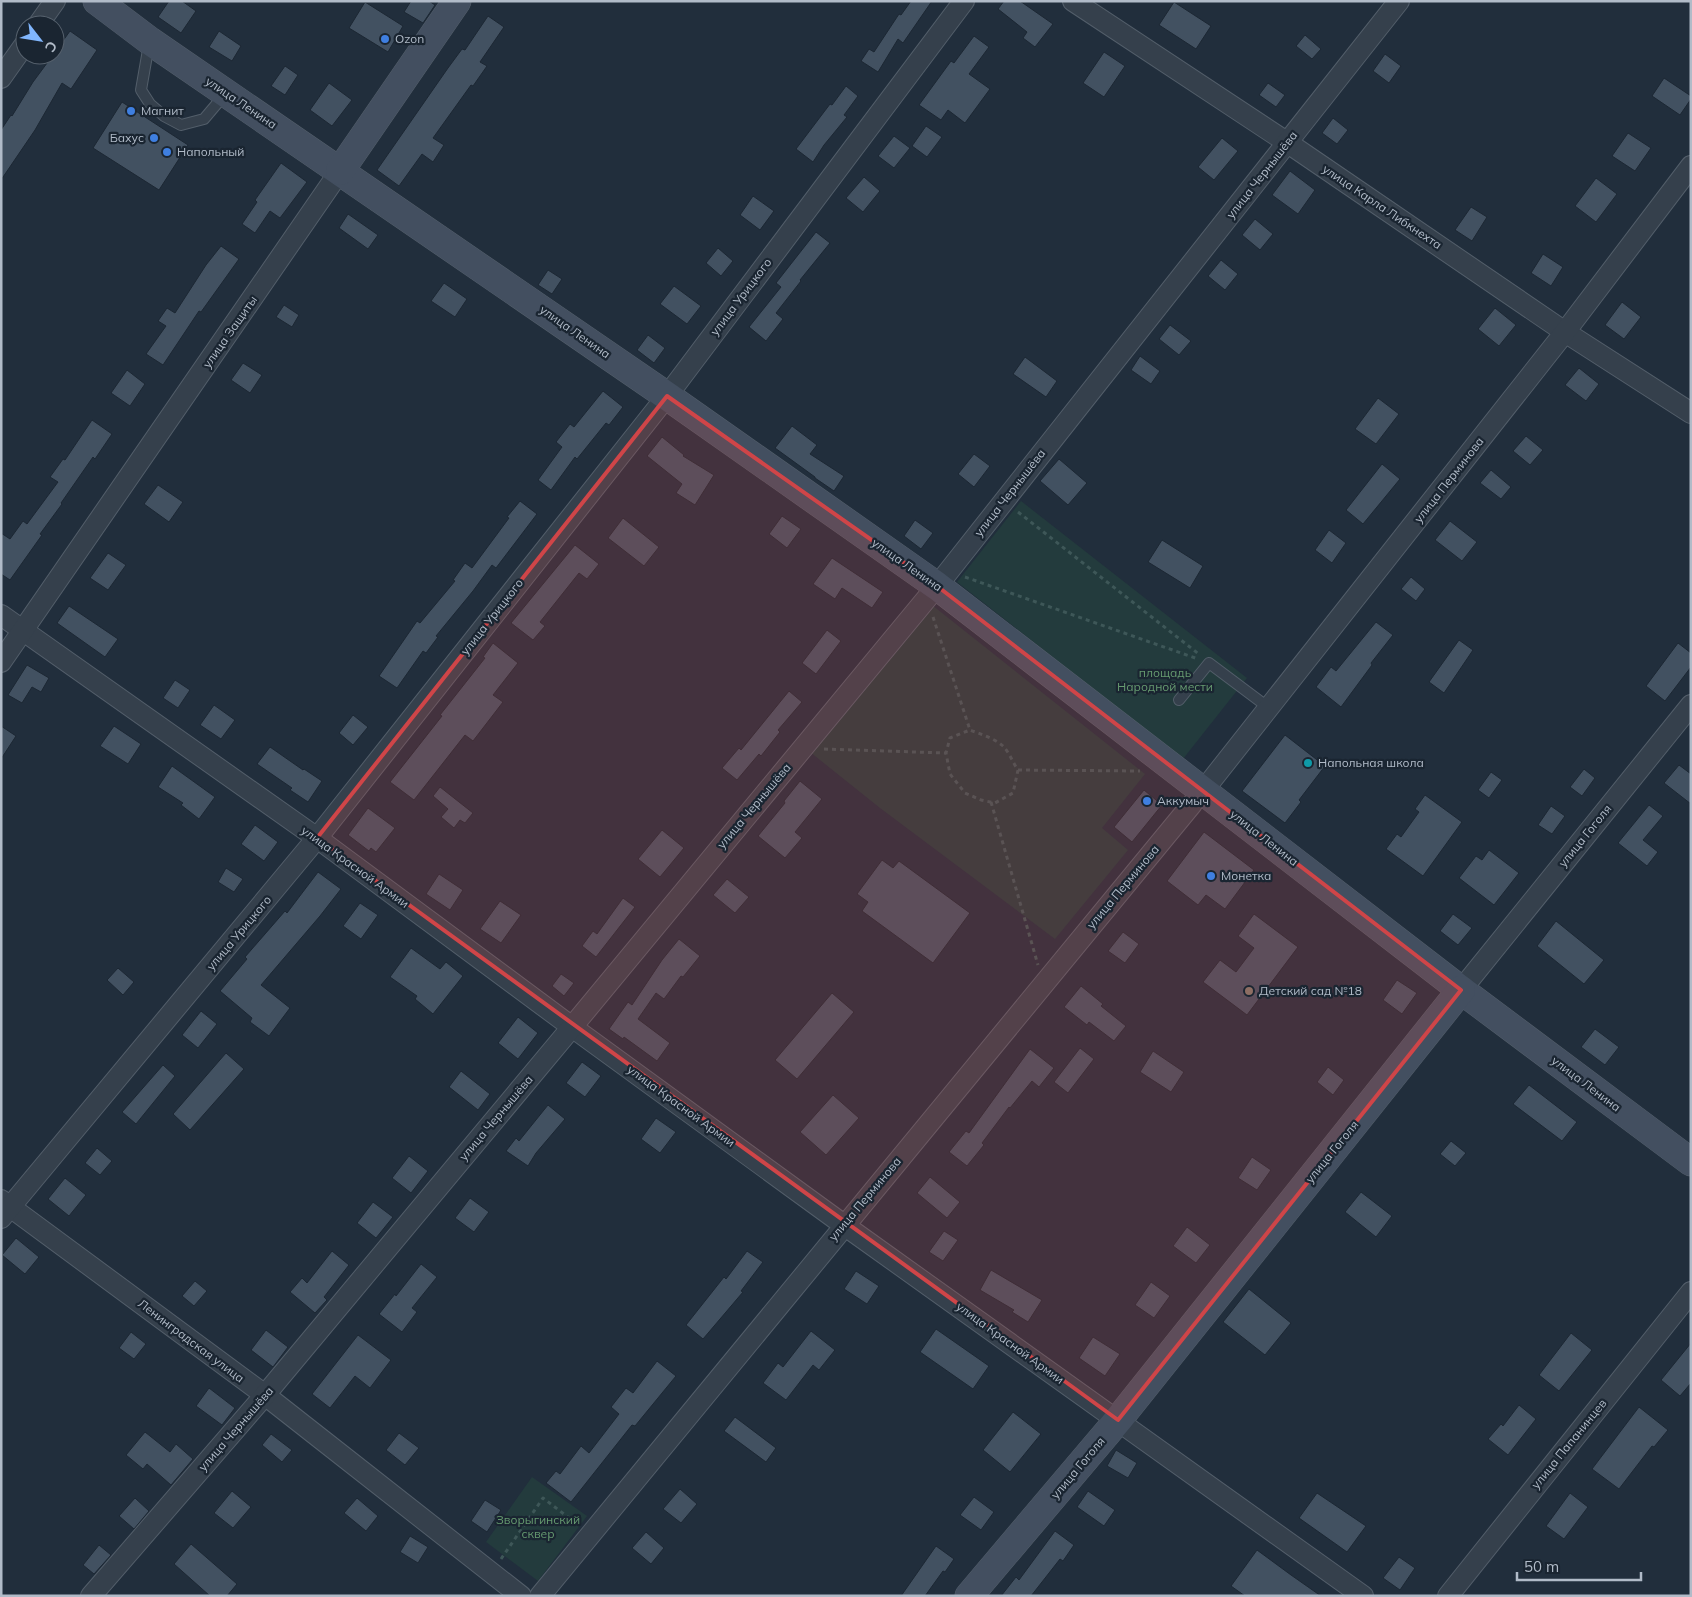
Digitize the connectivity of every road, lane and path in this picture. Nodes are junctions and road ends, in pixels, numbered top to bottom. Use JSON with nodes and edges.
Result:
{"nodes":[{"id":1,"x":55,"y":1,"type":"edge"},
{"id":2,"x":97,"y":1,"type":"edge"},
{"id":3,"x":457,"y":1,"type":"edge"},
{"id":4,"x":964,"y":1,"type":"edge"},
{"id":5,"x":1073,"y":1,"type":"edge"},
{"id":6,"x":1399,"y":1,"type":"edge"},
{"id":7,"x":45,"y":15,"type":"edge"},
{"id":8,"x":150,"y":41,"type":"junction"},
{"id":9,"x":15,"y":58,"type":"edge"},
{"id":10,"x":1,"y":78,"type":"edge"},
{"id":11,"x":226,"y":93,"type":"junction"},
{"id":12,"x":1288,"y":143,"type":"junction"},
{"id":13,"x":1691,"y":166,"type":"edge"},
{"id":14,"x":340,"y":171,"type":"junction"},
{"id":15,"x":1565,"y":332,"type":"junction"},
{"id":16,"x":667,"y":396,"type":"junction"},
{"id":17,"x":1691,"y":413,"type":"edge"},
{"id":18,"x":1004,"y":501,"type":"junction"},
{"id":19,"x":937,"y":585,"type":"junction"},
{"id":20,"x":1,"y":615,"type":"edge"},
{"id":21,"x":24,"y":631,"type":"junction"},
{"id":22,"x":1,"y":662,"type":"edge"},
{"id":23,"x":1209,"y":662,"type":"junction"},
{"id":24,"x":1179,"y":700,"type":"dead end"},
{"id":25,"x":1691,"y":706,"type":"edge"},
{"id":26,"x":1269,"y":708,"type":"junction"},
{"id":27,"x":970,"y":730,"type":"junction"},
{"id":28,"x":802,"y":748,"type":"junction"},
{"id":29,"x":946,"y":753,"type":"junction"},
{"id":30,"x":1018,"y":770,"type":"junction"},
{"id":31,"x":1149,"y":771,"type":"dead end"},
{"id":32,"x":1197,"y":798,"type":"junction"},
{"id":33,"x":991,"y":802,"type":"junction"},
{"id":34,"x":318,"y":838,"type":"junction"},
{"id":35,"x":1044,"y":983,"type":"junction"},
{"id":36,"x":1461,"y":990,"type":"junction"},
{"id":37,"x":572,"y":1027,"type":"junction"},
{"id":38,"x":1691,"y":1162,"type":"edge"},
{"id":39,"x":4,"y":1208,"type":"edge"},
{"id":40,"x":844,"y":1225,"type":"junction"},
{"id":41,"x":1691,"y":1292,"type":"edge"},
{"id":42,"x":265,"y":1395,"type":"junction"},
{"id":43,"x":1118,"y":1420,"type":"junction"},
{"id":44,"x":590,"y":1534,"type":"junction"},
{"id":45,"x":491,"y":1573,"type":"junction"},
{"id":46,"x":90,"y":1596,"type":"edge"},
{"id":47,"x":521,"y":1596,"type":"edge"},
{"id":48,"x":540,"y":1596,"type":"edge"},
{"id":49,"x":969,"y":1596,"type":"edge"},
{"id":50,"x":1363,"y":1596,"type":"edge"},
{"id":51,"x":1448,"y":1596,"type":"edge"}],
"edges":[{"from":1,"to":7,"type":"street"},
{"from":2,"to":8,"type":"street","name":"улица Ленина"},
{"from":3,"to":14,"type":"street","name":"улица Защиты"},
{"from":4,"to":16,"type":"street","name":"улица Урицкого"},
{"from":5,"to":12,"type":"street","name":"улица Карла Либкнехта"},
{"from":6,"to":12,"type":"street","name":"улица Чернышёва"},
{"from":8,"to":11,"type":"street","name":"улица Ленина"},
{"from":8,"to":11,"type":"lane"},
{"from":9,"to":10,"type":"street"},
{"from":11,"to":14,"type":"street","name":"улица Ленина"},
{"from":12,"to":15,"type":"street","name":"улица Карла Либкнехта"},
{"from":12,"to":18,"type":"street","name":"улица Чернышёва"},
{"from":13,"to":15,"type":"street","name":"улица Перминова"},
{"from":14,"to":16,"type":"street","name":"улица Ленина"},
{"from":14,"to":21,"type":"street","name":"улица Защиты"},
{"from":15,"to":17,"type":"street","name":"улица Карла Либкнехта"},
{"from":15,"to":26,"type":"street","name":"улица Перминова"},
{"from":16,"to":19,"type":"street","name":"улица Ленина"},
{"from":16,"to":34,"type":"street","name":"улица Урицкого"},
{"from":18,"to":19,"type":"street","name":"улица Чернышёва"},
{"from":18,"to":23,"type":"path"},
{"from":19,"to":23,"type":"path"},
{"from":19,"to":27,"type":"path"},
{"from":19,"to":28,"type":"street","name":"улица Чернышёва"},
{"from":19,"to":32,"type":"street","name":"улица Ленина"},
{"from":20,"to":21,"type":"street","name":"улица Красной Армии"},
{"from":21,"to":22,"type":"street","name":"улица Защиты"},
{"from":21,"to":34,"type":"street","name":"улица Красной Армии"},
{"from":23,"to":24,"type":"lane"},
{"from":23,"to":26,"type":"lane"},
{"from":25,"to":36,"type":"street","name":"улица Гоголя"},
{"from":26,"to":32,"type":"street","name":"улица Перминова"},
{"from":27,"to":29,"type":"path"},
{"from":27,"to":30,"type":"path"},
{"from":28,"to":29,"type":"path"},
{"from":28,"to":37,"type":"street","name":"улица Чернышёва"},
{"from":29,"to":33,"type":"path"},
{"from":30,"to":31,"type":"path"},
{"from":30,"to":33,"type":"path"},
{"from":32,"to":35,"type":"street","name":"улица Перминова"},
{"from":32,"to":36,"type":"street","name":"улица Ленина"},
{"from":33,"to":35,"type":"path"},
{"from":34,"to":37,"type":"street","name":"улица Красной Армии"},
{"from":34,"to":39,"type":"street","name":"улица Урицкого"},
{"from":35,"to":40,"type":"street","name":"улица Перминова"},
{"from":36,"to":38,"type":"street","name":"улица Ленина"},
{"from":36,"to":43,"type":"street","name":"улица Гоголя"},
{"from":37,"to":40,"type":"street","name":"улица Красной Армии"},
{"from":37,"to":42,"type":"street","name":"улица Чернышёва"},
{"from":39,"to":42,"type":"street","name":"Ленинградская улица"},
{"from":40,"to":43,"type":"street","name":"улица Красной Армии"},
{"from":40,"to":44,"type":"street","name":"улица Перминова"},
{"from":41,"to":51,"type":"street","name":"улица Папанинцев"},
{"from":42,"to":45,"type":"street","name":"Ленинградская улица"},
{"from":42,"to":46,"type":"street","name":"улица Чернышёва"},
{"from":43,"to":49,"type":"street","name":"улица Гоголя"},
{"from":43,"to":50,"type":"street","name":"улица Красной Армии"},
{"from":44,"to":45,"type":"path"},
{"from":44,"to":48,"type":"street","name":"улица Перминова"},
{"from":45,"to":47,"type":"street","name":"Ленинградская улица"}]}
